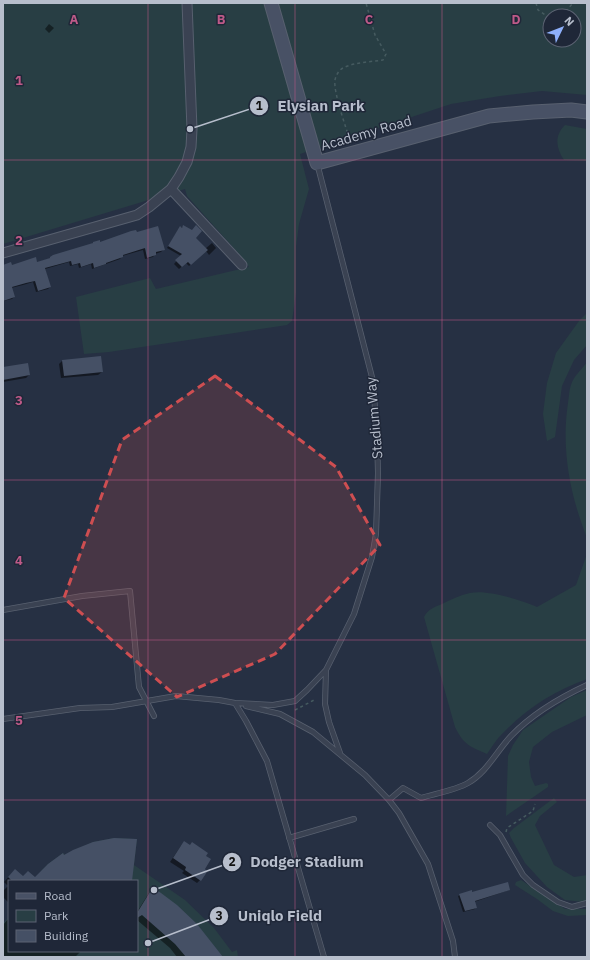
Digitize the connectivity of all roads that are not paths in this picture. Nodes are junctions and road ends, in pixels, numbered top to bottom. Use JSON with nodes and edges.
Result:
{"nodes":[{"id":1,"x":187,"y":3,"type":"edge"},
{"id":2,"x":271,"y":3,"type":"edge"},
{"id":3,"x":587,"y":112,"type":"edge"},
{"id":4,"x":317,"y":164,"type":"junction"},
{"id":5,"x":171,"y":189,"type":"junction"},
{"id":6,"x":3,"y":252,"type":"edge"},
{"id":7,"x":242,"y":265,"type":"dead end"},
{"id":8,"x":3,"y":610,"type":"edge"},
{"id":9,"x":326,"y":670,"type":"junction"},
{"id":10,"x":587,"y":685,"type":"edge"},
{"id":11,"x":146,"y":700,"type":"junction"},
{"id":12,"x":235,"y":703,"type":"junction"},
{"id":13,"x":154,"y":716,"type":"dead end"},
{"id":14,"x":3,"y":719,"type":"edge"},
{"id":15,"x":340,"y":753,"type":"junction"},
{"id":16,"x":388,"y":800,"type":"junction"},
{"id":17,"x":354,"y":819,"type":"dead end"},
{"id":18,"x":490,"y":825,"type":"dead end"},
{"id":19,"x":289,"y":838,"type":"junction"},
{"id":20,"x":587,"y":903,"type":"edge"},
{"id":21,"x":324,"y":957,"type":"edge"},
{"id":22,"x":455,"y":957,"type":"edge"}],
"edges":[{"from":1,"to":5,"type":"street"},
{"from":2,"to":4,"type":"main road","name":"Academy Road"},
{"from":3,"to":4,"type":"main road","name":"Academy Road"},
{"from":4,"to":9,"type":"lane","name":"Stadium Way"},
{"from":5,"to":6,"type":"street"},
{"from":5,"to":7,"type":"street"},
{"from":8,"to":11,"type":"lane"},
{"from":9,"to":12,"type":"lane","name":"Stadium Way"},
{"from":9,"to":15,"type":"lane","name":"Stadium Way"},
{"from":10,"to":16,"type":"lane"},
{"from":11,"to":12,"type":"lane"},
{"from":11,"to":13,"type":"lane"},
{"from":11,"to":14,"type":"lane"},
{"from":12,"to":15,"type":"lane"},
{"from":12,"to":19,"type":"lane"},
{"from":15,"to":16,"type":"lane"},
{"from":16,"to":22,"type":"lane"},
{"from":17,"to":19,"type":"lane"},
{"from":18,"to":20,"type":"lane"},
{"from":19,"to":21,"type":"lane"}]}
